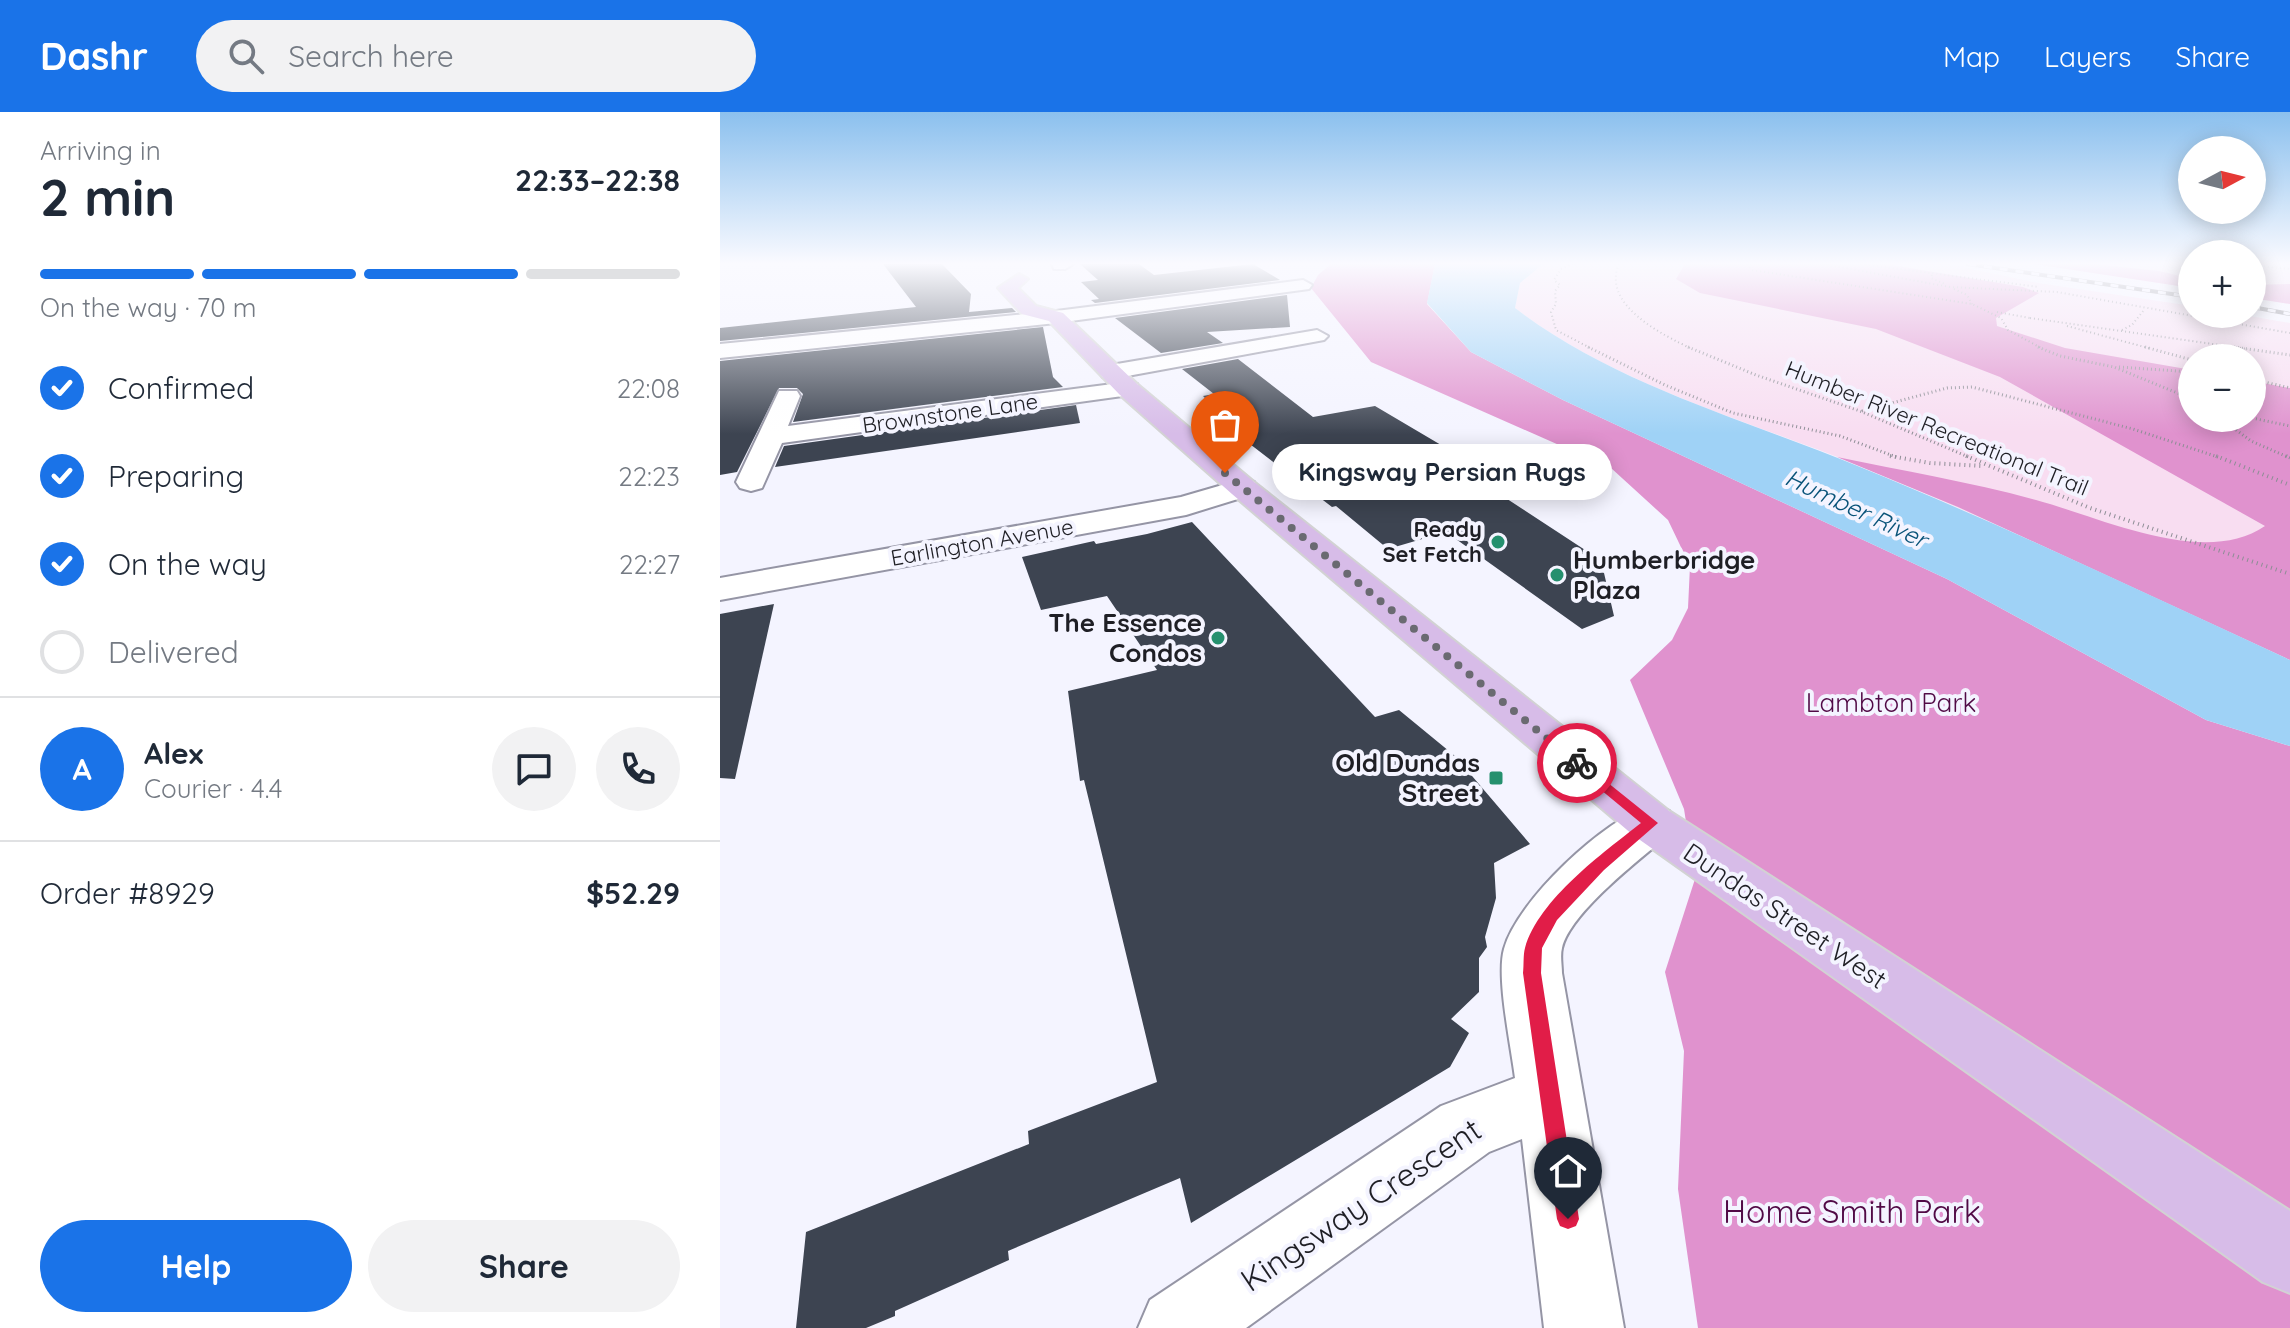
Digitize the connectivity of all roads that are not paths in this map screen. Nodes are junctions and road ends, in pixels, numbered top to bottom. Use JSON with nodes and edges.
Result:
{"nodes":[{"id":1,"x":1019,"y":321,"type":"edge"},
{"id":2,"x":1060,"y":321,"type":"edge"},
{"id":3,"x":1317,"y":336,"type":"dead end"},
{"id":4,"x":720,"y":351,"type":"edge"},
{"id":5,"x":1120,"y":381,"type":"junction"},
{"id":6,"x":788,"y":396,"type":"dead end"},
{"id":7,"x":772,"y":436,"type":"junction"},
{"id":8,"x":751,"y":482,"type":"dead end"},
{"id":9,"x":1243,"y":488,"type":"junction"},
{"id":10,"x":720,"y":589,"type":"edge"},
{"id":11,"x":1651,"y":823,"type":"junction"},
{"id":12,"x":1550,"y":1096,"type":"junction"},
{"id":13,"x":2290,"y":1255,"type":"edge"},
{"id":14,"x":1178,"y":1328,"type":"edge"},
{"id":15,"x":1584,"y":1328,"type":"edge"}],
"edges":[{"from":1,"to":4,"type":"street"},
{"from":2,"to":5,"type":"main road","name":"Dundas Street West"},
{"from":3,"to":5,"type":"street","name":"Brownstone Lane"},
{"from":5,"to":7,"type":"street","name":"Brownstone Lane"},
{"from":5,"to":9,"type":"main road","name":"Dundas Street West"},
{"from":6,"to":7,"type":"street"},
{"from":7,"to":8,"type":"street"},
{"from":9,"to":10,"type":"street","name":"Earlington Avenue"},
{"from":9,"to":11,"type":"main road","name":"Dundas Street West"},
{"from":11,"to":12,"type":"street"},
{"from":11,"to":13,"type":"main road","name":"Dundas Street West"},
{"from":12,"to":14,"type":"street","name":"Kingsway Crescent"},
{"from":12,"to":15,"type":"street"}]}
